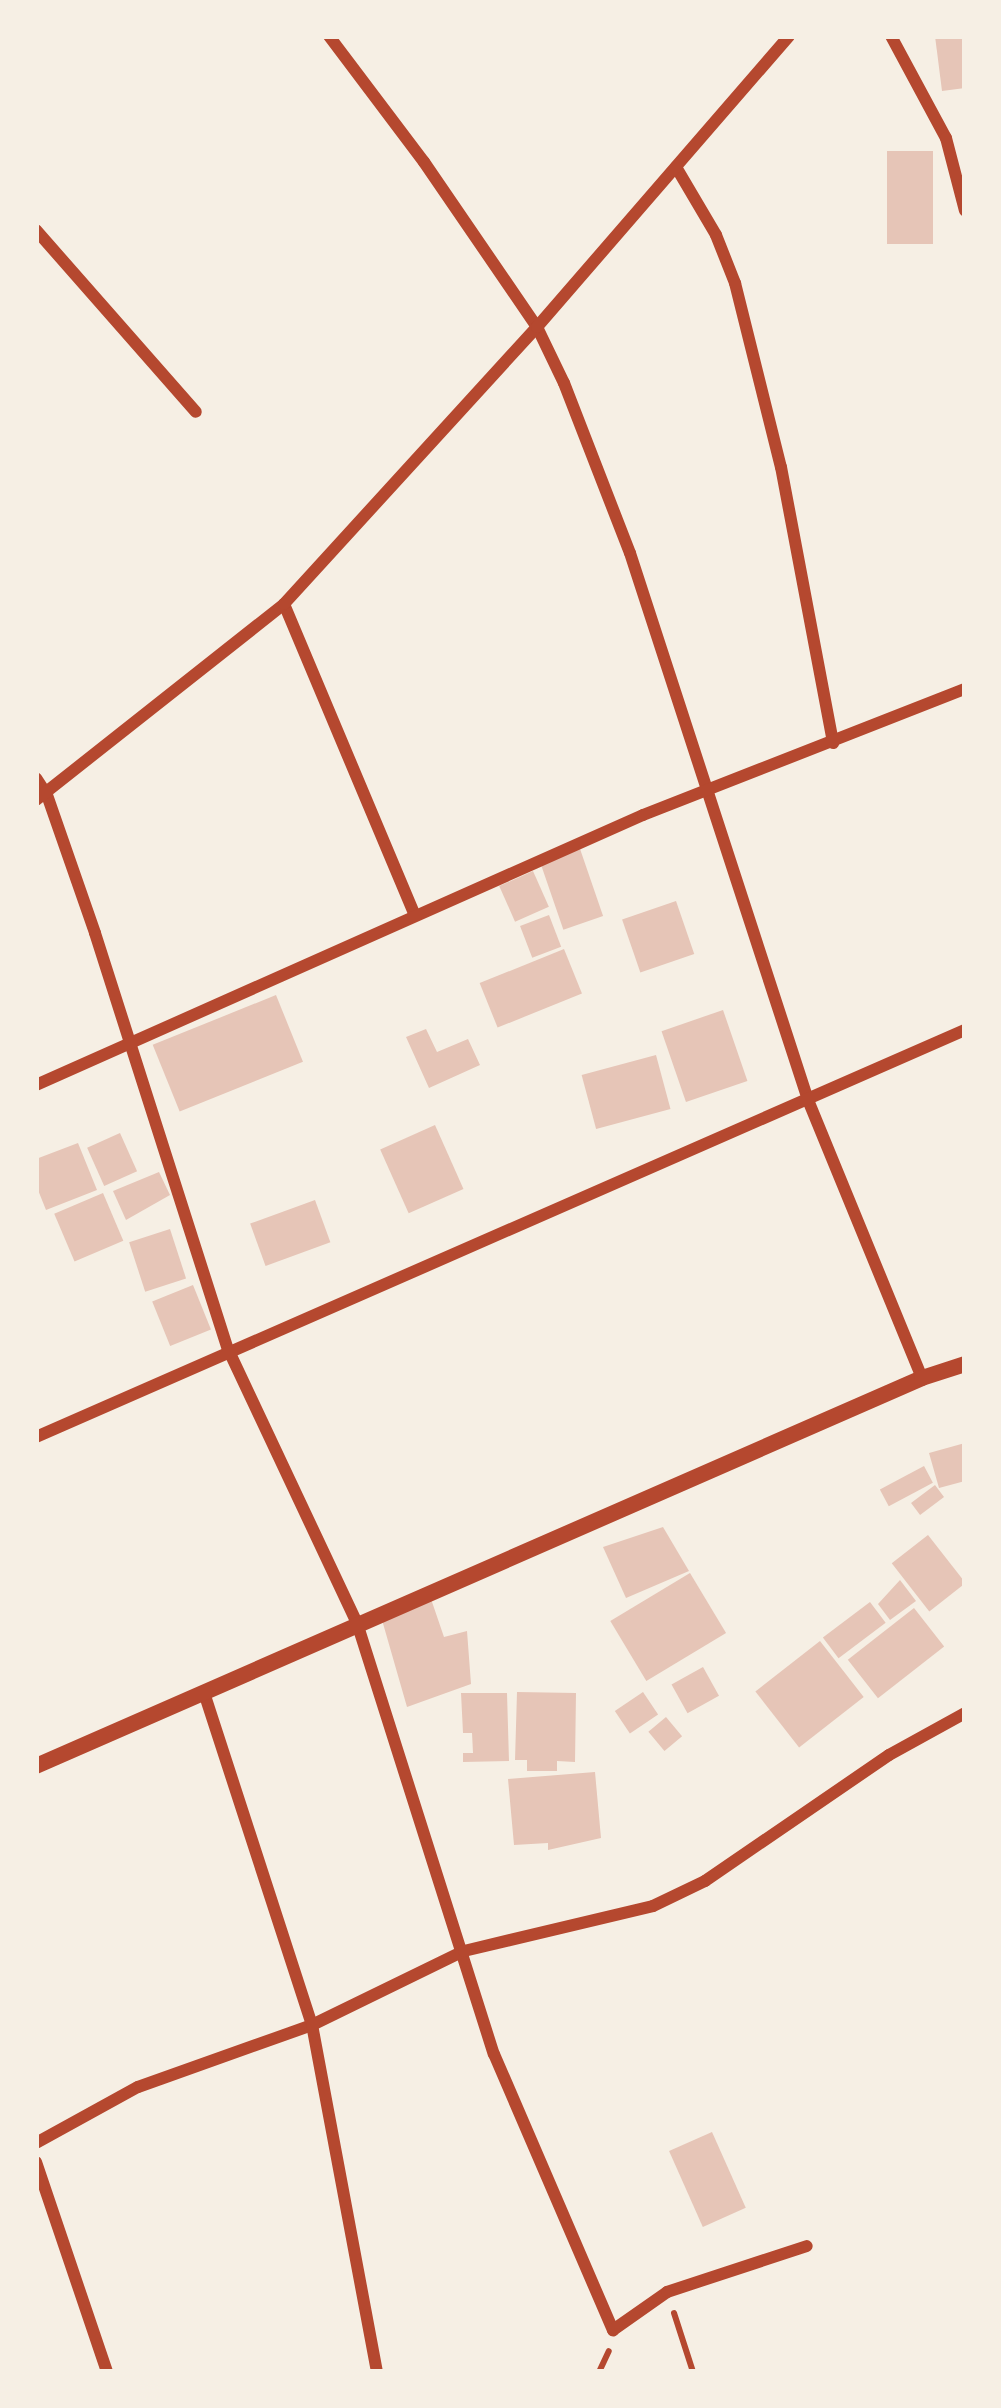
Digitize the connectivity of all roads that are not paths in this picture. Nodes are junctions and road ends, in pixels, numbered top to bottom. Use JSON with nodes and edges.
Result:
{"nodes":[{"id":1,"x":329,"y":36,"type":"edge"},
{"id":2,"x":789,"y":36,"type":"edge"},
{"id":3,"x":891,"y":36,"type":"edge"},
{"id":4,"x":676,"y":166,"type":"junction"},
{"id":5,"x":965,"y":211,"type":"edge"},
{"id":6,"x":36,"y":230,"type":"edge"},
{"id":7,"x":537,"y":327,"type":"junction"},
{"id":8,"x":196,"y":412,"type":"dead end"},
{"id":9,"x":284,"y":604,"type":"junction"},
{"id":10,"x":965,"y":689,"type":"edge"},
{"id":11,"x":833,"y":743,"type":"junction"},
{"id":12,"x":36,"y":778,"type":"edge"},
{"id":13,"x":709,"y":794,"type":"junction"},
{"id":14,"x":42,"y":797,"type":"edge"},
{"id":15,"x":415,"y":915,"type":"junction"},
{"id":16,"x":965,"y":1030,"type":"edge"},
{"id":17,"x":128,"y":1044,"type":"junction"},
{"id":18,"x":36,"y":1084,"type":"edge"},
{"id":19,"x":808,"y":1100,"type":"junction"},
{"id":20,"x":229,"y":1349,"type":"junction"},
{"id":21,"x":965,"y":1364,"type":"edge"},
{"id":22,"x":922,"y":1378,"type":"junction"},
{"id":23,"x":36,"y":1437,"type":"edge"},
{"id":24,"x":357,"y":1623,"type":"junction"},
{"id":25,"x":205,"y":1692,"type":"junction"},
{"id":26,"x":965,"y":1713,"type":"edge"},
{"id":27,"x":36,"y":1766,"type":"edge"},
{"id":28,"x":464,"y":1951,"type":"junction"},
{"id":29,"x":312,"y":2025,"type":"junction"},
{"id":30,"x":36,"y":2143,"type":"edge"},
{"id":31,"x":36,"y":2162,"type":"edge"},
{"id":32,"x":807,"y":2246,"type":"dead end"},
{"id":33,"x":107,"y":2372,"type":"edge"},
{"id":34,"x":377,"y":2372,"type":"edge"}],
"edges":[{"from":1,"to":7,"type":"street"},
{"from":2,"to":4,"type":"street"},
{"from":3,"to":5,"type":"street"},
{"from":4,"to":7,"type":"street"},
{"from":4,"to":11,"type":"street"},
{"from":6,"to":8,"type":"street"},
{"from":7,"to":9,"type":"street"},
{"from":7,"to":13,"type":"street"},
{"from":9,"to":14,"type":"street"},
{"from":9,"to":15,"type":"street"},
{"from":10,"to":11,"type":"street"},
{"from":11,"to":13,"type":"street"},
{"from":12,"to":14,"type":"street"},
{"from":13,"to":15,"type":"street"},
{"from":13,"to":19,"type":"street"},
{"from":14,"to":17,"type":"street"},
{"from":15,"to":17,"type":"street"},
{"from":16,"to":19,"type":"street"},
{"from":17,"to":18,"type":"street"},
{"from":17,"to":20,"type":"street"},
{"from":19,"to":20,"type":"street"},
{"from":19,"to":22,"type":"street"},
{"from":20,"to":23,"type":"street"},
{"from":20,"to":24,"type":"street"},
{"from":21,"to":22,"type":"street"},
{"from":22,"to":24,"type":"street"},
{"from":24,"to":25,"type":"street"},
{"from":24,"to":28,"type":"street"},
{"from":25,"to":27,"type":"street"},
{"from":25,"to":29,"type":"street"},
{"from":26,"to":28,"type":"street"},
{"from":28,"to":29,"type":"street"},
{"from":28,"to":32,"type":"street"},
{"from":29,"to":30,"type":"street"},
{"from":29,"to":34,"type":"street"},
{"from":31,"to":33,"type":"street"}]}
